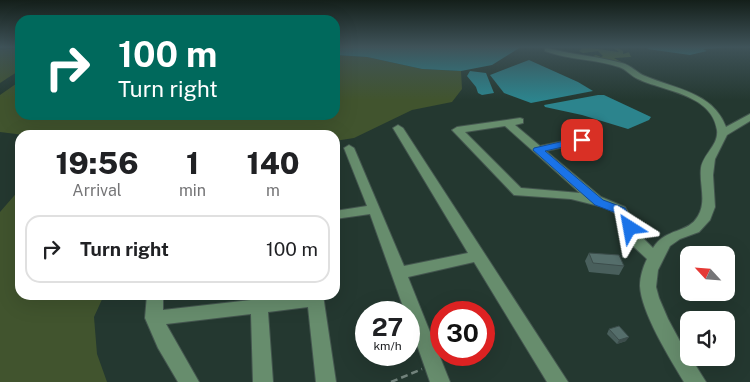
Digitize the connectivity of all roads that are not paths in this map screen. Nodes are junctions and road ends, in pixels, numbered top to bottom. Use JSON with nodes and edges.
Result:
{"nodes":[{"id":1,"x":619,"y":65,"type":"edge"},
{"id":2,"x":750,"y":117,"type":"edge"},
{"id":3,"x":398,"y":128,"type":"dead end"},
{"id":4,"x":723,"y":133,"type":"junction"},
{"id":5,"x":597,"y":137,"type":"dead end"},
{"id":6,"x":349,"y":148,"type":"dead end"},
{"id":7,"x":538,"y":150,"type":"junction"},
{"id":8,"x":599,"y":202,"type":"junction"},
{"id":9,"x":375,"y":209,"type":"junction"},
{"id":10,"x":340,"y":214,"type":"edge"},
{"id":11,"x":478,"y":256,"type":"junction"},
{"id":12,"x":656,"y":258,"type":"junction"},
{"id":13,"x":399,"y":273,"type":"junction"},
{"id":14,"x":155,"y":300,"type":"edge"},
{"id":15,"x":274,"y":300,"type":"edge"},
{"id":16,"x":316,"y":300,"type":"edge"},
{"id":17,"x":260,"y":301,"type":"edge"},
{"id":18,"x":154,"y":318,"type":"junction"},
{"id":19,"x":189,"y":382,"type":"edge"},
{"id":20,"x":264,"y":382,"type":"edge"},
{"id":21,"x":326,"y":382,"type":"edge"},
{"id":22,"x":440,"y":382,"type":"edge"},
{"id":23,"x":558,"y":382,"type":"edge"},
{"id":24,"x":696,"y":382,"type":"edge"}],
"edges":[{"from":1,"to":4,"type":"street"},
{"from":2,"to":4,"type":"street"},
{"from":3,"to":11,"type":"street"},
{"from":4,"to":12,"type":"street"},
{"from":5,"to":7,"type":"street"},
{"from":6,"to":9,"type":"street"},
{"from":7,"to":8,"type":"street"},
{"from":7,"to":8,"type":"street"},
{"from":8,"to":12,"type":"street"},
{"from":9,"to":10,"type":"street"},
{"from":9,"to":13,"type":"street"},
{"from":11,"to":13,"type":"street"},
{"from":11,"to":23,"type":"street"},
{"from":12,"to":24,"type":"street"},
{"from":13,"to":22,"type":"street"},
{"from":14,"to":18,"type":"street"},
{"from":15,"to":17,"type":"street"},
{"from":16,"to":21,"type":"street"},
{"from":17,"to":18,"type":"street"},
{"from":17,"to":20,"type":"street"},
{"from":18,"to":19,"type":"street"}]}
